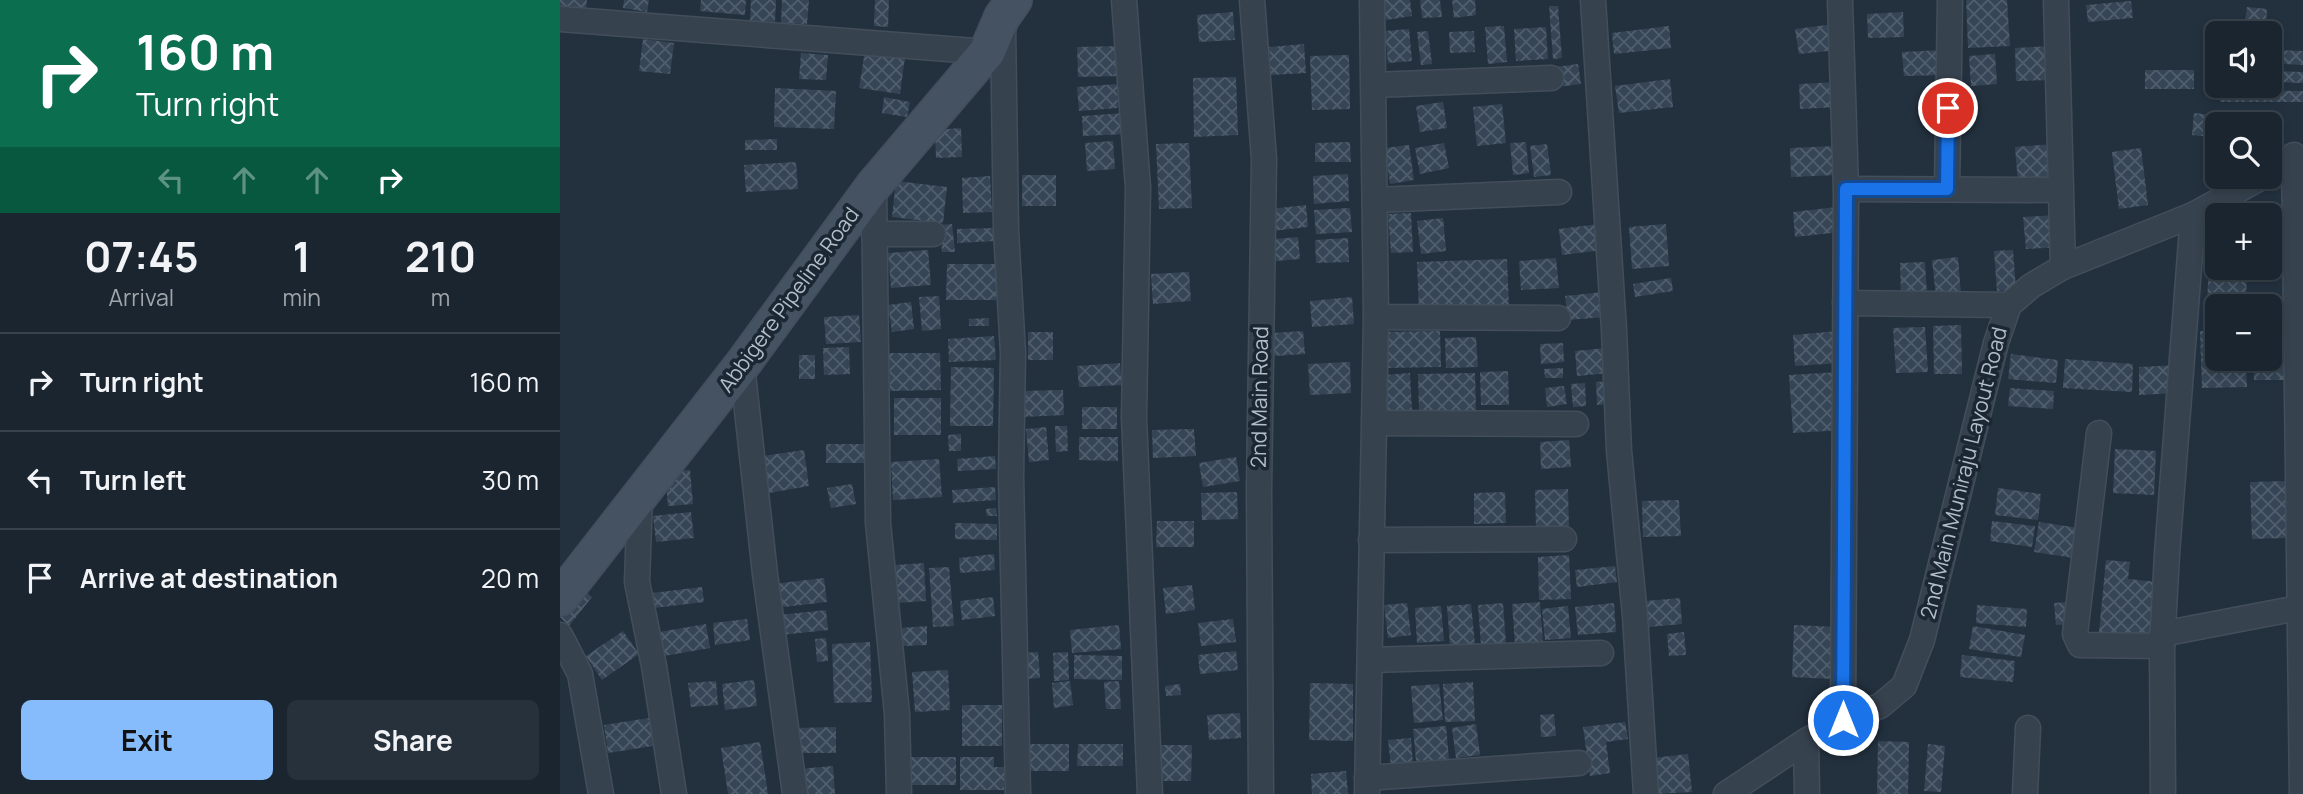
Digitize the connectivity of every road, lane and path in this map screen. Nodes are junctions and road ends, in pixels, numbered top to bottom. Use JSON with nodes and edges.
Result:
{"nodes":[{"id":1,"x":1124,"y":0,"type":"edge"},
{"id":2,"x":1252,"y":0,"type":"edge"},
{"id":3,"x":1372,"y":0,"type":"edge"},
{"id":4,"x":1594,"y":0,"type":"edge"},
{"id":5,"x":1840,"y":0,"type":"edge"},
{"id":6,"x":1950,"y":0,"type":"edge"},
{"id":7,"x":2056,"y":0,"type":"edge"},
{"id":8,"x":1008,"y":8,"type":"edge"},
{"id":9,"x":560,"y":19,"type":"edge"},
{"id":10,"x":987,"y":52,"type":"junction"},
{"id":11,"x":1550,"y":78,"type":"dead end"},
{"id":12,"x":1374,"y":85,"type":"junction"},
{"id":13,"x":2298,"y":145,"type":"edge"},
{"id":14,"x":2282,"y":161,"type":"edge"},
{"id":15,"x":874,"y":185,"type":"junction"},
{"id":16,"x":1846,"y":189,"type":"junction"},
{"id":17,"x":1947,"y":189,"type":"junction"},
{"id":18,"x":2240,"y":189,"type":"edge"},
{"id":19,"x":2060,"y":190,"type":"junction"},
{"id":20,"x":1559,"y":192,"type":"dead end"},
{"id":21,"x":1376,"y":200,"type":"junction"},
{"id":22,"x":2193,"y":215,"type":"junction"},
{"id":23,"x":874,"y":233,"type":"junction"},
{"id":24,"x":933,"y":234,"type":"dead end"},
{"id":25,"x":2063,"y":267,"type":"junction"},
{"id":26,"x":1845,"y":303,"type":"junction"},
{"id":27,"x":2009,"y":304,"type":"junction"},
{"id":28,"x":1376,"y":317,"type":"junction"},
{"id":29,"x":1558,"y":318,"type":"dead end"},
{"id":30,"x":743,"y":365,"type":"junction"},
{"id":31,"x":1375,"y":423,"type":"junction"},
{"id":32,"x":1576,"y":424,"type":"dead end"},
{"id":33,"x":2099,"y":433,"type":"dead end"},
{"id":34,"x":640,"y":497,"type":"junction"},
{"id":35,"x":1564,"y":539,"type":"dead end"},
{"id":36,"x":1371,"y":540,"type":"junction"},
{"id":37,"x":560,"y":598,"type":"edge"},
{"id":38,"x":2302,"y":607,"type":"edge"},
{"id":39,"x":560,"y":635,"type":"edge"},
{"id":40,"x":2162,"y":640,"type":"junction"},
{"id":41,"x":1601,"y":653,"type":"dead end"},
{"id":42,"x":1370,"y":660,"type":"junction"},
{"id":43,"x":1843,"y":720,"type":"junction"},
{"id":44,"x":2028,"y":728,"type":"dead end"},
{"id":45,"x":1806,"y":741,"type":"junction"},
{"id":46,"x":1579,"y":763,"type":"dead end"},
{"id":47,"x":1367,"y":786,"type":"edge"},
{"id":48,"x":601,"y":794,"type":"edge"},
{"id":49,"x":674,"y":794,"type":"edge"},
{"id":50,"x":795,"y":794,"type":"edge"},
{"id":51,"x":899,"y":794,"type":"edge"},
{"id":52,"x":1018,"y":794,"type":"edge"},
{"id":53,"x":1150,"y":794,"type":"edge"},
{"id":54,"x":1261,"y":794,"type":"edge"},
{"id":55,"x":1646,"y":794,"type":"edge"},
{"id":56,"x":1726,"y":794,"type":"edge"},
{"id":57,"x":1807,"y":794,"type":"edge"},
{"id":58,"x":2025,"y":794,"type":"edge"},
{"id":59,"x":2163,"y":794,"type":"edge"},
{"id":60,"x":2302,"y":794,"type":"edge"}],
"edges":[{"from":1,"to":53,"type":"street"},
{"from":2,"to":54,"type":"street","name":"2nd Main Road"},
{"from":3,"to":12,"type":"street"},
{"from":4,"to":55,"type":"street"},
{"from":5,"to":16,"type":"street"},
{"from":6,"to":17,"type":"street"},
{"from":7,"to":19,"type":"street"},
{"from":8,"to":10,"type":"street","name":"Abbigere Pipeline Road"},
{"from":8,"to":52,"type":"street"},
{"from":9,"to":10,"type":"street"},
{"from":10,"to":15,"type":"street","name":"Abbigere Pipeline Road"},
{"from":11,"to":12,"type":"street"},
{"from":12,"to":21,"type":"street"},
{"from":13,"to":14,"type":"street"},
{"from":13,"to":38,"type":"street"},
{"from":15,"to":23,"type":"street"},
{"from":15,"to":30,"type":"street","name":"Abbigere Pipeline Road"},
{"from":16,"to":17,"type":"street"},
{"from":16,"to":26,"type":"street"},
{"from":17,"to":19,"type":"street"},
{"from":18,"to":22,"type":"street","name":"2nd Main Muniraju Layout Road"},
{"from":19,"to":25,"type":"street"},
{"from":20,"to":21,"type":"street"},
{"from":21,"to":28,"type":"street"},
{"from":22,"to":25,"type":"street","name":"2nd Main Muniraju Layout Road"},
{"from":22,"to":40,"type":"street"},
{"from":23,"to":24,"type":"street"},
{"from":23,"to":51,"type":"street"},
{"from":25,"to":27,"type":"street","name":"2nd Main Muniraju Layout Road"},
{"from":26,"to":27,"type":"street"},
{"from":26,"to":43,"type":"street"},
{"from":27,"to":43,"type":"street","name":"2nd Main Muniraju Layout Road"},
{"from":28,"to":29,"type":"street"},
{"from":28,"to":31,"type":"street"},
{"from":30,"to":34,"type":"street","name":"Abbigere Pipeline Road"},
{"from":30,"to":50,"type":"street"},
{"from":31,"to":32,"type":"street"},
{"from":31,"to":36,"type":"street"},
{"from":33,"to":40,"type":"street"},
{"from":34,"to":37,"type":"street","name":"Abbigere Pipeline Road"},
{"from":34,"to":49,"type":"street"},
{"from":35,"to":36,"type":"street"},
{"from":36,"to":42,"type":"street"},
{"from":38,"to":40,"type":"street"},
{"from":38,"to":60,"type":"street"},
{"from":39,"to":48,"type":"street"},
{"from":40,"to":59,"type":"street"},
{"from":41,"to":42,"type":"street"},
{"from":42,"to":47,"type":"street"},
{"from":43,"to":45,"type":"street","name":"2nd Main Muniraju Layout Road"},
{"from":44,"to":58,"type":"street"},
{"from":45,"to":56,"type":"street","name":"2nd Main Muniraju Layout Road"},
{"from":45,"to":57,"type":"street"},
{"from":46,"to":47,"type":"street"}]}
